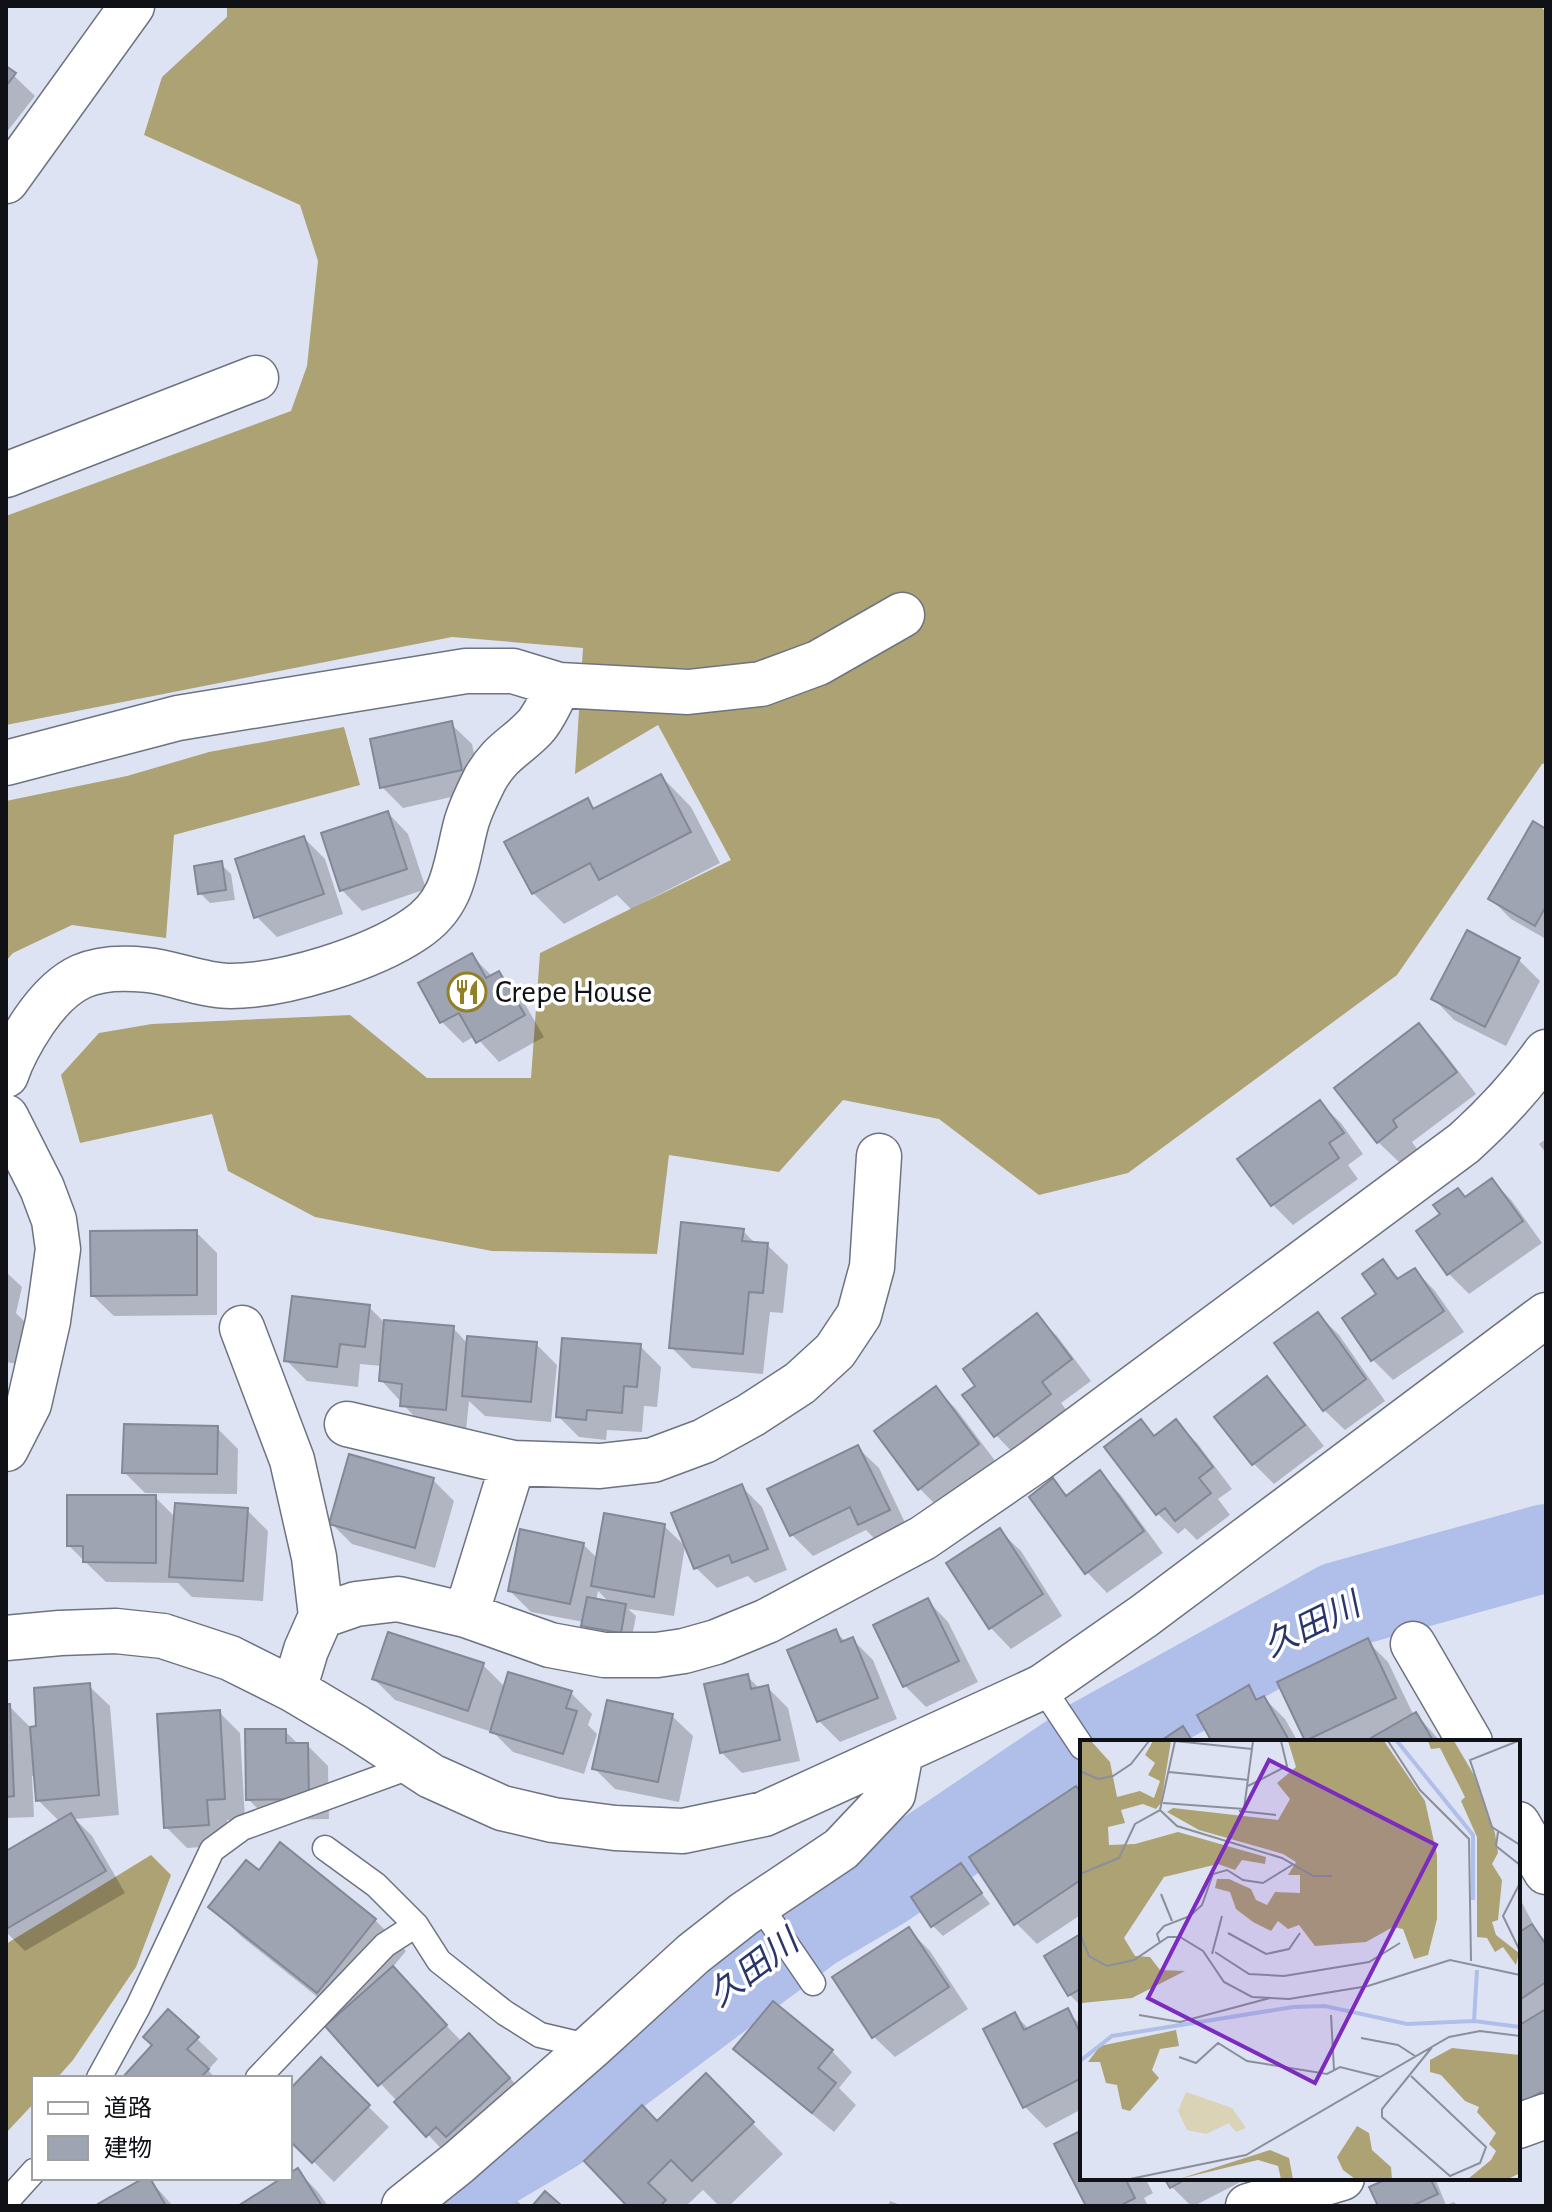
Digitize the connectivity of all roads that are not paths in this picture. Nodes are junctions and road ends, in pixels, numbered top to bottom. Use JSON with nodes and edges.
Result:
{"nodes":[{"id":1,"x":132,"y":6,"type":"edge"},
{"id":2,"x":6,"y":181,"type":"edge"},
{"id":3,"x":256,"y":378,"type":"dead end"},
{"id":4,"x":6,"y":475,"type":"edge"},
{"id":5,"x":902,"y":615,"type":"dead end"},
{"id":6,"x":559,"y":685,"type":"junction"},
{"id":7,"x":6,"y":763,"type":"edge"},
{"id":8,"x":1546,"y":1052,"type":"edge"},
{"id":9,"x":6,"y":1075,"type":"edge"},
{"id":10,"x":6,"y":1117,"type":"edge"},
{"id":11,"x":879,"y":1156,"type":"dead end"},
{"id":12,"x":1546,"y":1315,"type":"edge"},
{"id":13,"x":242,"y":1328,"type":"dead end"},
{"id":14,"x":347,"y":1424,"type":"dead end"},
{"id":15,"x":6,"y":1449,"type":"edge"},
{"id":16,"x":513,"y":1463,"type":"junction"},
{"id":17,"x":466,"y":1615,"type":"junction"},
{"id":18,"x":321,"y":1616,"type":"junction"},
{"id":19,"x":6,"y":1638,"type":"edge"},
{"id":20,"x":1413,"y":1644,"type":"dead end"},
{"id":21,"x":294,"y":1690,"type":"junction"},
{"id":22,"x":1052,"y":1702,"type":"junction"},
{"id":23,"x":1469,"y":1740,"type":"edge"},
{"id":24,"x":1080,"y":1744,"type":"edge"},
{"id":25,"x":901,"y":1752,"type":"junction"},
{"id":26,"x":415,"y":1765,"type":"junction"},
{"id":27,"x":1520,"y":1827,"type":"edge"},
{"id":28,"x":325,"y":1848,"type":"dead end"},
{"id":29,"x":1546,"y":1872,"type":"edge"},
{"id":30,"x":767,"y":1916,"type":"junction"},
{"id":31,"x":416,"y":1925,"type":"junction"},
{"id":32,"x":807,"y":1974,"type":"dead end"},
{"id":33,"x":591,"y":2047,"type":"junction"},
{"id":34,"x":100,"y":2076,"type":"edge"},
{"id":35,"x":260,"y":2076,"type":"edge"},
{"id":36,"x":1546,"y":2116,"type":"edge"},
{"id":37,"x":1520,"y":2125,"type":"edge"},
{"id":38,"x":32,"y":2173,"type":"edge"},
{"id":39,"x":1335,"y":2180,"type":"edge"},
{"id":40,"x":6,"y":2202,"type":"edge"},
{"id":41,"x":404,"y":2206,"type":"edge"},
{"id":42,"x":1248,"y":2206,"type":"edge"}],
"edges":[{"from":1,"to":2,"type":"street"},
{"from":3,"to":4,"type":"street"},
{"from":5,"to":6,"type":"street"},
{"from":6,"to":7,"type":"street"},
{"from":6,"to":9,"type":"street"},
{"from":8,"to":17,"type":"street"},
{"from":10,"to":15,"type":"street"},
{"from":11,"to":16,"type":"street"},
{"from":12,"to":22,"type":"street"},
{"from":13,"to":18,"type":"street"},
{"from":14,"to":16,"type":"street"},
{"from":16,"to":17,"type":"street"},
{"from":17,"to":18,"type":"street"},
{"from":18,"to":21,"type":"street"},
{"from":19,"to":21,"type":"street"},
{"from":20,"to":23,"type":"street"},
{"from":21,"to":26,"type":"street"},
{"from":22,"to":24,"type":"lane"},
{"from":22,"to":25,"type":"street"},
{"from":25,"to":26,"type":"street"},
{"from":25,"to":30,"type":"street"},
{"from":26,"to":34,"type":"lane"},
{"from":27,"to":29,"type":"street"},
{"from":28,"to":31,"type":"lane"},
{"from":30,"to":32,"type":"lane"},
{"from":30,"to":33,"type":"street"},
{"from":31,"to":33,"type":"lane"},
{"from":31,"to":35,"type":"lane"},
{"from":33,"to":41,"type":"street"},
{"from":36,"to":37,"type":"street"},
{"from":38,"to":40,"type":"lane"},
{"from":39,"to":42,"type":"street"}]}
